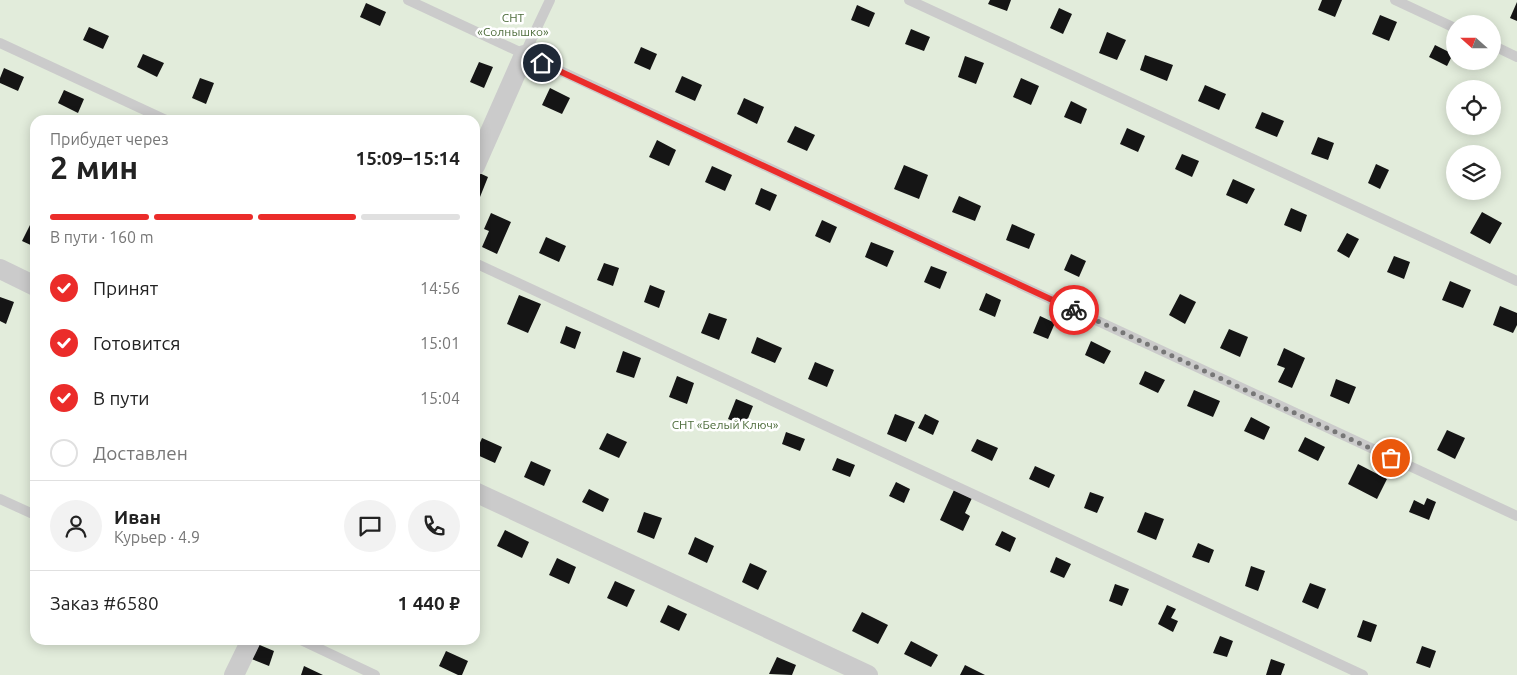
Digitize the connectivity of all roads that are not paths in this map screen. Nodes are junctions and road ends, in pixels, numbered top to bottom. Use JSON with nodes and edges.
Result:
{"nodes":[{"id":1,"x":408,"y":0,"type":"edge"},
{"id":2,"x":550,"y":0,"type":"edge"},
{"id":3,"x":909,"y":0,"type":"edge"},
{"id":4,"x":1396,"y":0,"type":"edge"},
{"id":5,"x":1446,"y":24,"type":"edge"},
{"id":6,"x":0,"y":43,"type":"edge"},
{"id":7,"x":1501,"y":49,"type":"edge"},
{"id":8,"x":524,"y":55,"type":"junction"},
{"id":9,"x":1517,"y":57,"type":"edge"},
{"id":10,"x":155,"y":115,"type":"edge"},
{"id":11,"x":480,"y":155,"type":"edge"},
{"id":12,"x":480,"y":265,"type":"edge"},
{"id":13,"x":0,"y":269,"type":"edge"},
{"id":14,"x":1517,"y":281,"type":"edge"},
{"id":15,"x":30,"y":284,"type":"edge"},
{"id":16,"x":480,"y":494,"type":"edge"},
{"id":17,"x":0,"y":499,"type":"edge"},
{"id":18,"x":30,"y":513,"type":"edge"},
{"id":19,"x":1517,"y":516,"type":"edge"},
{"id":20,"x":249,"y":645,"type":"edge"},
{"id":21,"x":311,"y":645,"type":"edge"},
{"id":22,"x":234,"y":675,"type":"edge"},
{"id":23,"x":375,"y":675,"type":"edge"},
{"id":24,"x":868,"y":675,"type":"edge"},
{"id":25,"x":1363,"y":675,"type":"edge"}],
"edges":[{"from":1,"to":8,"type":"lane"},
{"from":2,"to":8,"type":"lane"},
{"from":3,"to":14,"type":"lane"},
{"from":4,"to":5,"type":"lane"},
{"from":6,"to":10,"type":"lane"},
{"from":7,"to":9,"type":"lane"},
{"from":8,"to":11,"type":"street"},
{"from":8,"to":19,"type":"lane"},
{"from":12,"to":25,"type":"lane"},
{"from":13,"to":15,"type":"street"},
{"from":16,"to":24,"type":"street"},
{"from":17,"to":18,"type":"lane"},
{"from":20,"to":22,"type":"street"},
{"from":21,"to":23,"type":"lane"}]}
